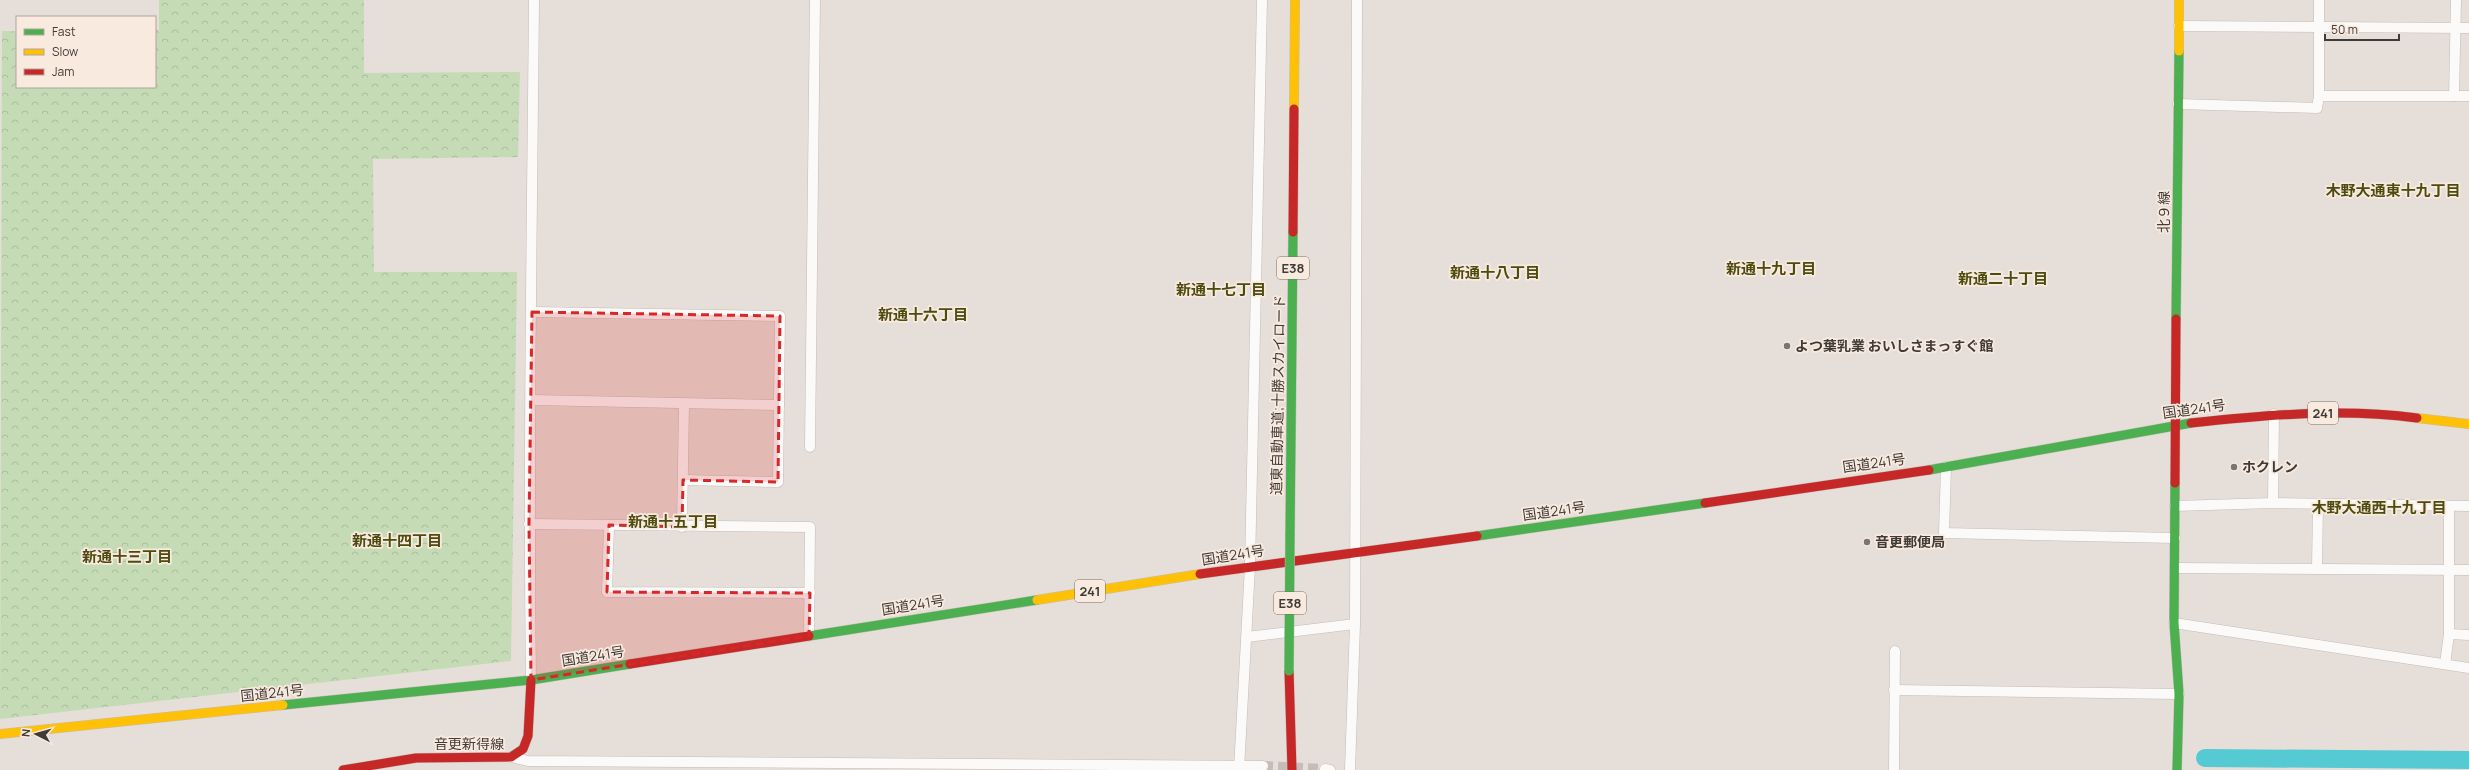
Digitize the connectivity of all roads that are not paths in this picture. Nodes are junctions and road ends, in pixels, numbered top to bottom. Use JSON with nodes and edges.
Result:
{"nodes":[{"id":1,"x":534,"y":0,"type":"edge"},
{"id":2,"x":815,"y":0,"type":"edge"},
{"id":3,"x":1262,"y":0,"type":"edge"},
{"id":4,"x":1296,"y":0,"type":"edge"},
{"id":5,"x":1357,"y":0,"type":"edge"},
{"id":6,"x":2179,"y":0,"type":"edge"},
{"id":7,"x":2319,"y":0,"type":"edge"},
{"id":8,"x":2456,"y":0,"type":"edge"},
{"id":9,"x":2179,"y":26,"type":"junction"},
{"id":10,"x":2319,"y":27,"type":"junction"},
{"id":11,"x":2455,"y":28,"type":"junction"},
{"id":12,"x":2469,"y":28,"type":"edge"},
{"id":13,"x":2320,"y":96,"type":"junction"},
{"id":14,"x":2454,"y":96,"type":"junction"},
{"id":15,"x":2469,"y":96,"type":"edge"},
{"id":16,"x":2178,"y":104,"type":"junction"},
{"id":17,"x":532,"y":312,"type":"junction"},
{"id":18,"x":532,"y":400,"type":"junction"},
{"id":19,"x":684,"y":404,"type":"junction"},
{"id":20,"x":779,"y":405,"type":"junction"},
{"id":21,"x":2274,"y":414,"type":"junction"},
{"id":22,"x":2469,"y":424,"type":"edge"},
{"id":23,"x":2176,"y":425,"type":"junction"},
{"id":24,"x":810,"y":447,"type":"dead end"},
{"id":25,"x":1946,"y":467,"type":"junction"},
{"id":26,"x":683,"y":480,"type":"junction"},
{"id":27,"x":2273,"y":503,"type":"junction"},
{"id":28,"x":2318,"y":504,"type":"junction"},
{"id":29,"x":2175,"y":506,"type":"junction"},
{"id":30,"x":2449,"y":506,"type":"junction"},
{"id":31,"x":2469,"y":506,"type":"edge"},
{"id":32,"x":529,"y":524,"type":"junction"},
{"id":33,"x":609,"y":525,"type":"junction"},
{"id":34,"x":682,"y":527,"type":"junction"},
{"id":35,"x":2175,"y":538,"type":"junction"},
{"id":36,"x":1354,"y":552,"type":"junction"},
{"id":37,"x":1250,"y":566,"type":"junction"},
{"id":38,"x":2175,"y":568,"type":"junction"},
{"id":39,"x":2317,"y":569,"type":"junction"},
{"id":40,"x":2448,"y":569,"type":"junction"},
{"id":41,"x":2469,"y":570,"type":"edge"},
{"id":42,"x":810,"y":593,"type":"junction"},
{"id":43,"x":2174,"y":622,"type":"junction"},
{"id":44,"x":1354,"y":624,"type":"junction"},
{"id":45,"x":2449,"y":634,"type":"junction"},
{"id":46,"x":2469,"y":635,"type":"edge"},
{"id":47,"x":809,"y":636,"type":"junction"},
{"id":48,"x":1247,"y":637,"type":"junction"},
{"id":49,"x":1895,"y":651,"type":"dead end"},
{"id":50,"x":2445,"y":664,"type":"junction"},
{"id":51,"x":2469,"y":668,"type":"edge"},
{"id":52,"x":1289,"y":671,"type":"junction"},
{"id":53,"x":531,"y":680,"type":"junction"},
{"id":54,"x":1894,"y":690,"type":"junction"},
{"id":55,"x":2179,"y":694,"type":"junction"},
{"id":56,"x":0,"y":734,"type":"edge"},
{"id":57,"x":511,"y":757,"type":"junction"},
{"id":58,"x":528,"y":766,"type":"edge"},
{"id":59,"x":1263,"y":766,"type":"dead end"},
{"id":60,"x":1239,"y":767,"type":"edge"},
{"id":61,"x":343,"y":770,"type":"edge"},
{"id":62,"x":1286,"y":770,"type":"edge"},
{"id":63,"x":1292,"y":770,"type":"edge"},
{"id":64,"x":1350,"y":770,"type":"edge"},
{"id":65,"x":1894,"y":770,"type":"edge"},
{"id":66,"x":2177,"y":770,"type":"edge"}],
"edges":[{"from":1,"to":17,"type":"street"},
{"from":2,"to":24,"type":"street"},
{"from":3,"to":37,"type":"street"},
{"from":4,"to":52,"type":"main road","name":"道東自動車道;十勝スカイロード","number":"E38","bridge":true},
{"from":5,"to":36,"type":"street"},
{"from":6,"to":9,"type":"main road","name":"北９線"},
{"from":7,"to":10,"type":"street"},
{"from":8,"to":11,"type":"street"},
{"from":9,"to":10,"type":"street"},
{"from":9,"to":16,"type":"main road","name":"北９線"},
{"from":10,"to":11,"type":"street"},
{"from":10,"to":13,"type":"street"},
{"from":11,"to":12,"type":"street"},
{"from":11,"to":14,"type":"street"},
{"from":13,"to":14,"type":"street"},
{"from":13,"to":16,"type":"street"},
{"from":14,"to":15,"type":"street"},
{"from":16,"to":23,"type":"main road","name":"北９線"},
{"from":17,"to":18,"type":"street"},
{"from":17,"to":20,"type":"street"},
{"from":18,"to":19,"type":"street"},
{"from":18,"to":32,"type":"street"},
{"from":19,"to":20,"type":"street"},
{"from":19,"to":26,"type":"street"},
{"from":20,"to":26,"type":"street"},
{"from":21,"to":22,"type":"main road","name":"国道241号","number":"241"},
{"from":21,"to":23,"type":"main road","name":"国道241号","number":"241"},
{"from":21,"to":27,"type":"street"},
{"from":23,"to":25,"type":"main road","name":"国道241号","number":"241"},
{"from":23,"to":29,"type":"main road","name":"北９線"},
{"from":25,"to":35,"type":"street"},
{"from":25,"to":36,"type":"main road","name":"国道241号","number":"241"},
{"from":26,"to":34,"type":"street"},
{"from":27,"to":28,"type":"street"},
{"from":27,"to":29,"type":"street"},
{"from":28,"to":30,"type":"street"},
{"from":28,"to":39,"type":"street"},
{"from":29,"to":35,"type":"main road","name":"北９線"},
{"from":30,"to":31,"type":"street"},
{"from":30,"to":40,"type":"street"},
{"from":32,"to":33,"type":"street"},
{"from":32,"to":53,"type":"street"},
{"from":33,"to":34,"type":"street"},
{"from":33,"to":42,"type":"street"},
{"from":34,"to":42,"type":"street"},
{"from":35,"to":38,"type":"main road","name":"北９線"},
{"from":36,"to":37,"type":"main road","name":"国道241号","number":"241"},
{"from":36,"to":44,"type":"street"},
{"from":37,"to":47,"type":"main road","name":"国道241号","number":"241"},
{"from":37,"to":48,"type":"street"},
{"from":38,"to":39,"type":"street"},
{"from":38,"to":43,"type":"main road","name":"北９線"},
{"from":39,"to":40,"type":"street"},
{"from":40,"to":41,"type":"street"},
{"from":40,"to":45,"type":"street"},
{"from":42,"to":47,"type":"street"},
{"from":43,"to":50,"type":"street"},
{"from":43,"to":55,"type":"main road","name":"北９線"},
{"from":44,"to":48,"type":"street"},
{"from":44,"to":64,"type":"street"},
{"from":45,"to":46,"type":"street"},
{"from":45,"to":50,"type":"street"},
{"from":47,"to":53,"type":"main road","name":"国道241号","number":"241"},
{"from":48,"to":60,"type":"street"},
{"from":49,"to":54,"type":"street"},
{"from":50,"to":51,"type":"street"},
{"from":52,"to":62,"type":"main road","name":"道東自動車道;十勝スカイロード","number":"E38"},
{"from":52,"to":63,"type":"main road","name":"道東自動車道;十勝スカイロード","number":"E38"},
{"from":53,"to":56,"type":"main road","name":"国道241号","number":"241"},
{"from":53,"to":57,"type":"main road","name":"音更新得線"},
{"from":54,"to":55,"type":"street"},
{"from":54,"to":65,"type":"street"},
{"from":55,"to":66,"type":"main road","name":"北９線"},
{"from":57,"to":58,"type":"street"},
{"from":57,"to":61,"type":"main road","name":"音更新得線"},
{"from":58,"to":60,"type":"street"},
{"from":59,"to":60,"type":"street"}]}
